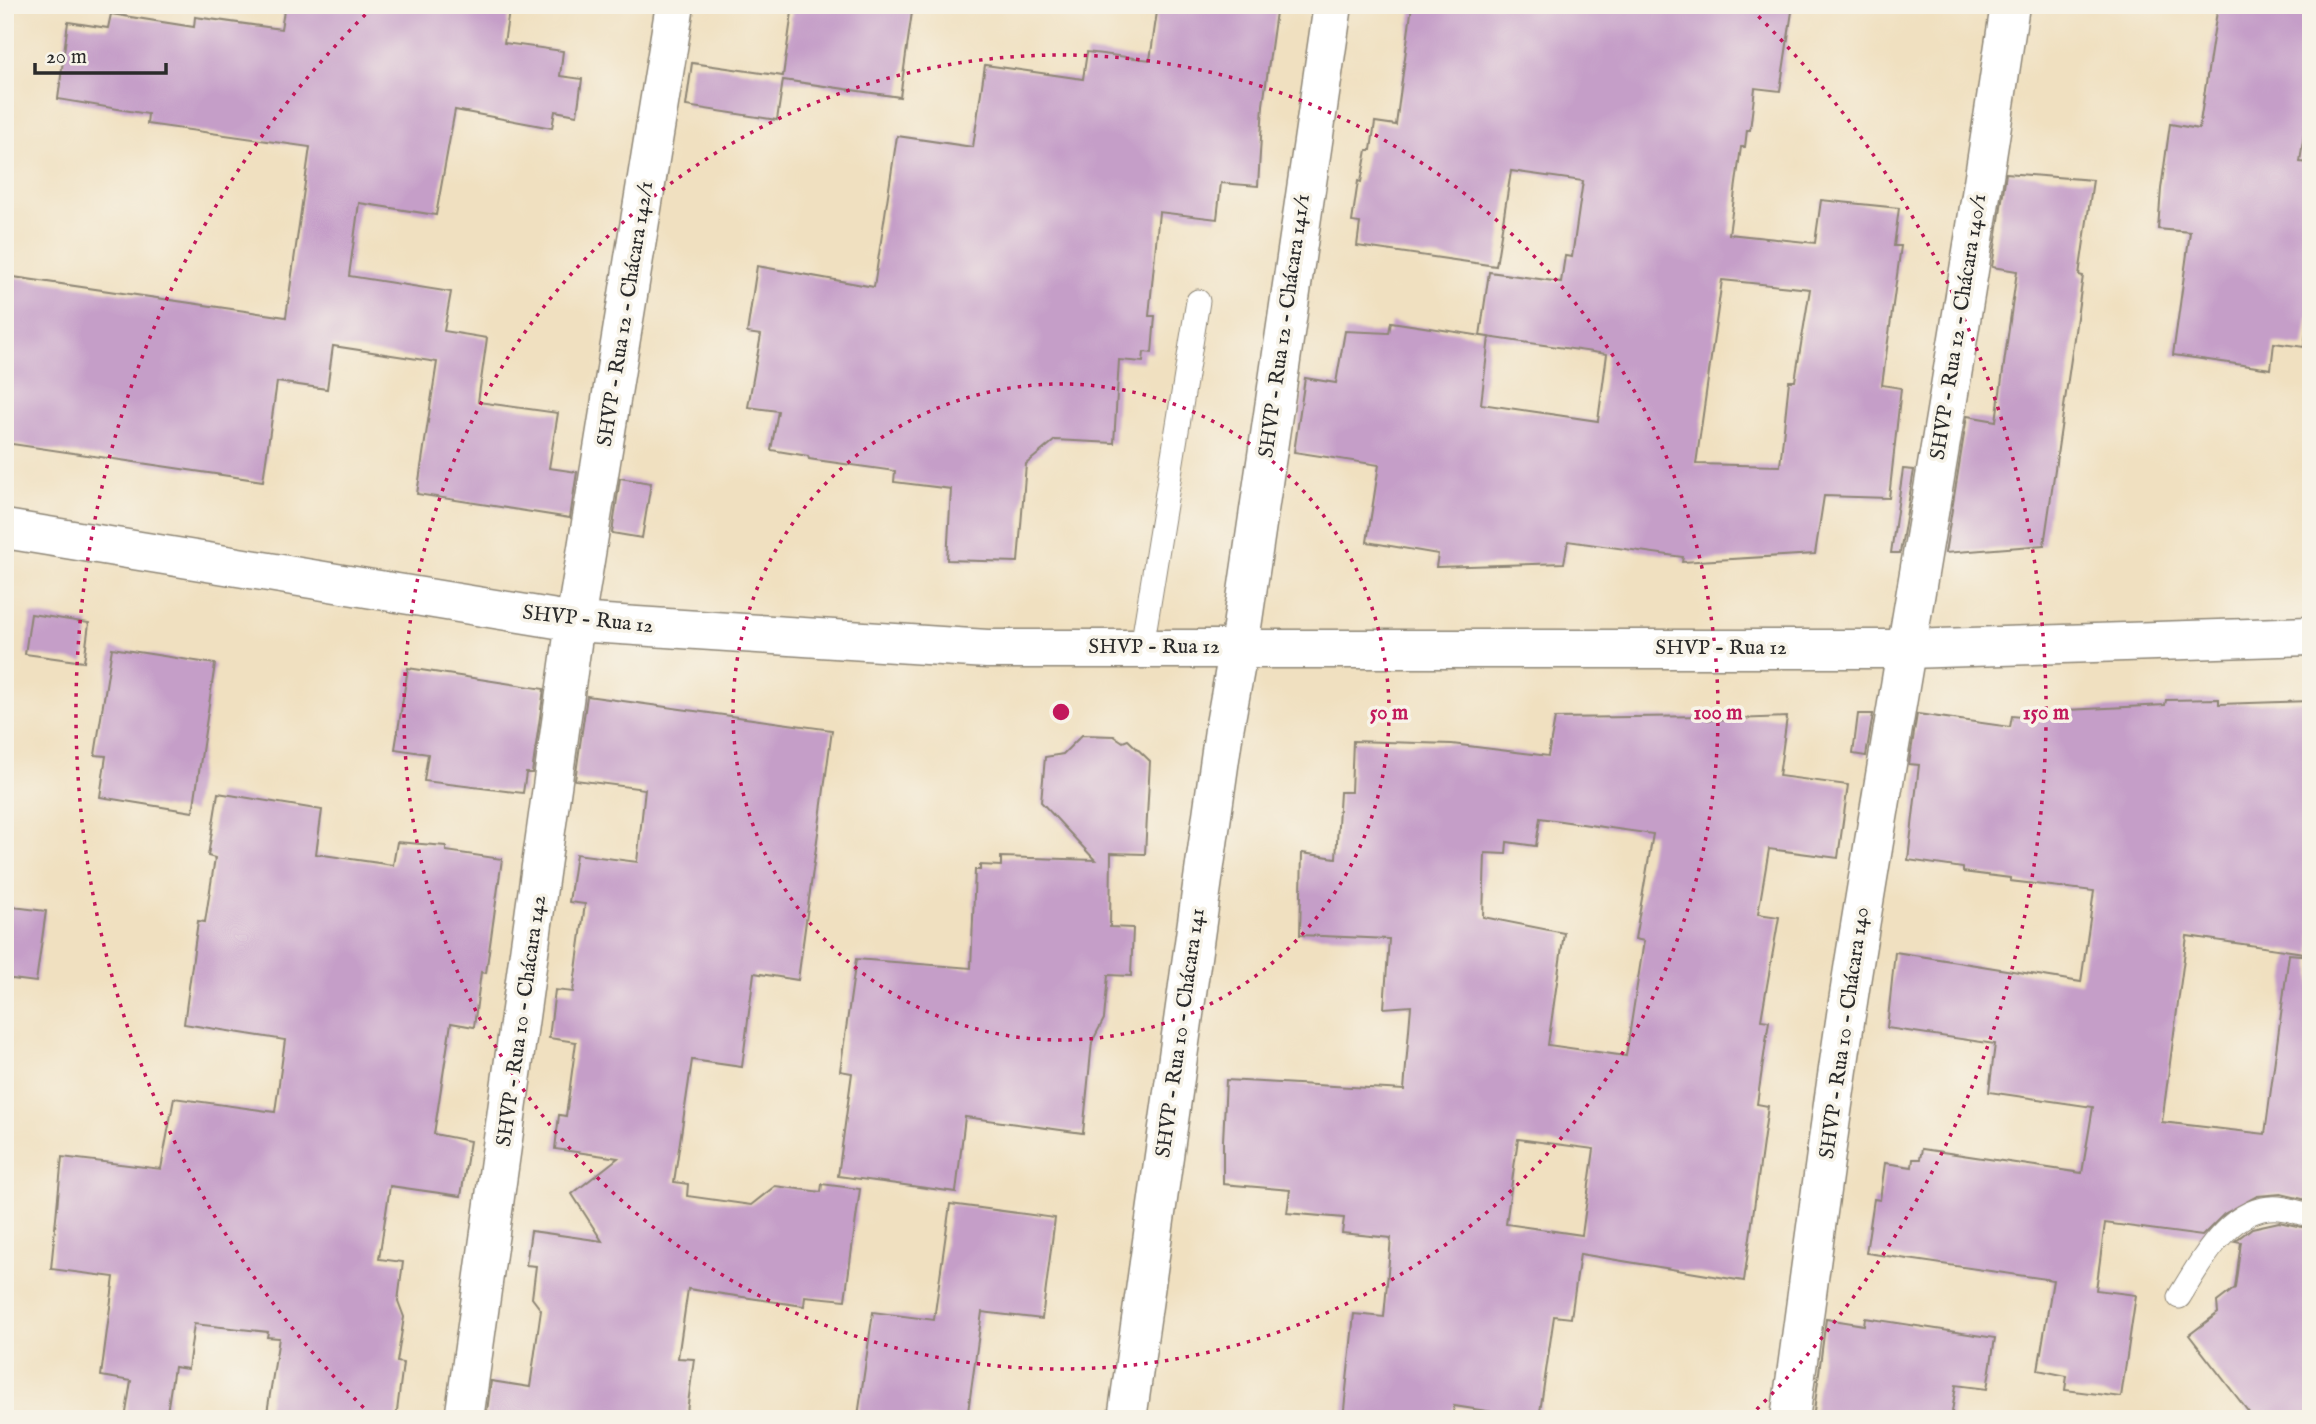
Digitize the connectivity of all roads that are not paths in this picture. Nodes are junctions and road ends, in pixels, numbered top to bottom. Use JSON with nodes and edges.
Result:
{"nodes":[{"id":1,"x":674,"y":5,"type":"edge"},
{"id":2,"x":1333,"y":5,"type":"edge"},
{"id":3,"x":2010,"y":5,"type":"edge"},
{"id":4,"x":1198,"y":301,"type":"dead end"},
{"id":5,"x":5,"y":529,"type":"edge"},
{"id":6,"x":575,"y":622,"type":"junction"},
{"id":7,"x":2311,"y":636,"type":"edge"},
{"id":8,"x":1142,"y":647,"type":"junction"},
{"id":9,"x":1239,"y":647,"type":"junction"},
{"id":10,"x":1907,"y":649,"type":"junction"},
{"id":11,"x":2311,"y":1215,"type":"edge"},
{"id":12,"x":2179,"y":1297,"type":"dead end"},
{"id":13,"x":464,"y":1419,"type":"edge"},
{"id":14,"x":1127,"y":1419,"type":"edge"},
{"id":15,"x":1790,"y":1419,"type":"edge"}],
"edges":[{"from":1,"to":6,"type":"street","name":"SHVP - Rua 12 - Chácara 142/1"},
{"from":2,"to":9,"type":"street","name":"SHVP - Rua 12 - Chácara 141/1"},
{"from":3,"to":10,"type":"street","name":"SHVP - Rua 12 - Chácara 140/1"},
{"from":4,"to":8,"type":"lane"},
{"from":5,"to":6,"type":"street","name":"SHVP - Rua 12"},
{"from":6,"to":8,"type":"street","name":"SHVP - Rua 12"},
{"from":6,"to":13,"type":"street","name":"SHVP - Rua 10 - Chácara 142"},
{"from":7,"to":10,"type":"street","name":"SHVP - Rua 12"},
{"from":8,"to":9,"type":"street","name":"SHVP - Rua 12"},
{"from":9,"to":10,"type":"street","name":"SHVP - Rua 12"},
{"from":9,"to":14,"type":"street","name":"SHVP - Rua 10 - Chácara 141"},
{"from":10,"to":15,"type":"street","name":"SHVP - Rua 10 - Chácara 140"},
{"from":11,"to":12,"type":"lane"}]}
